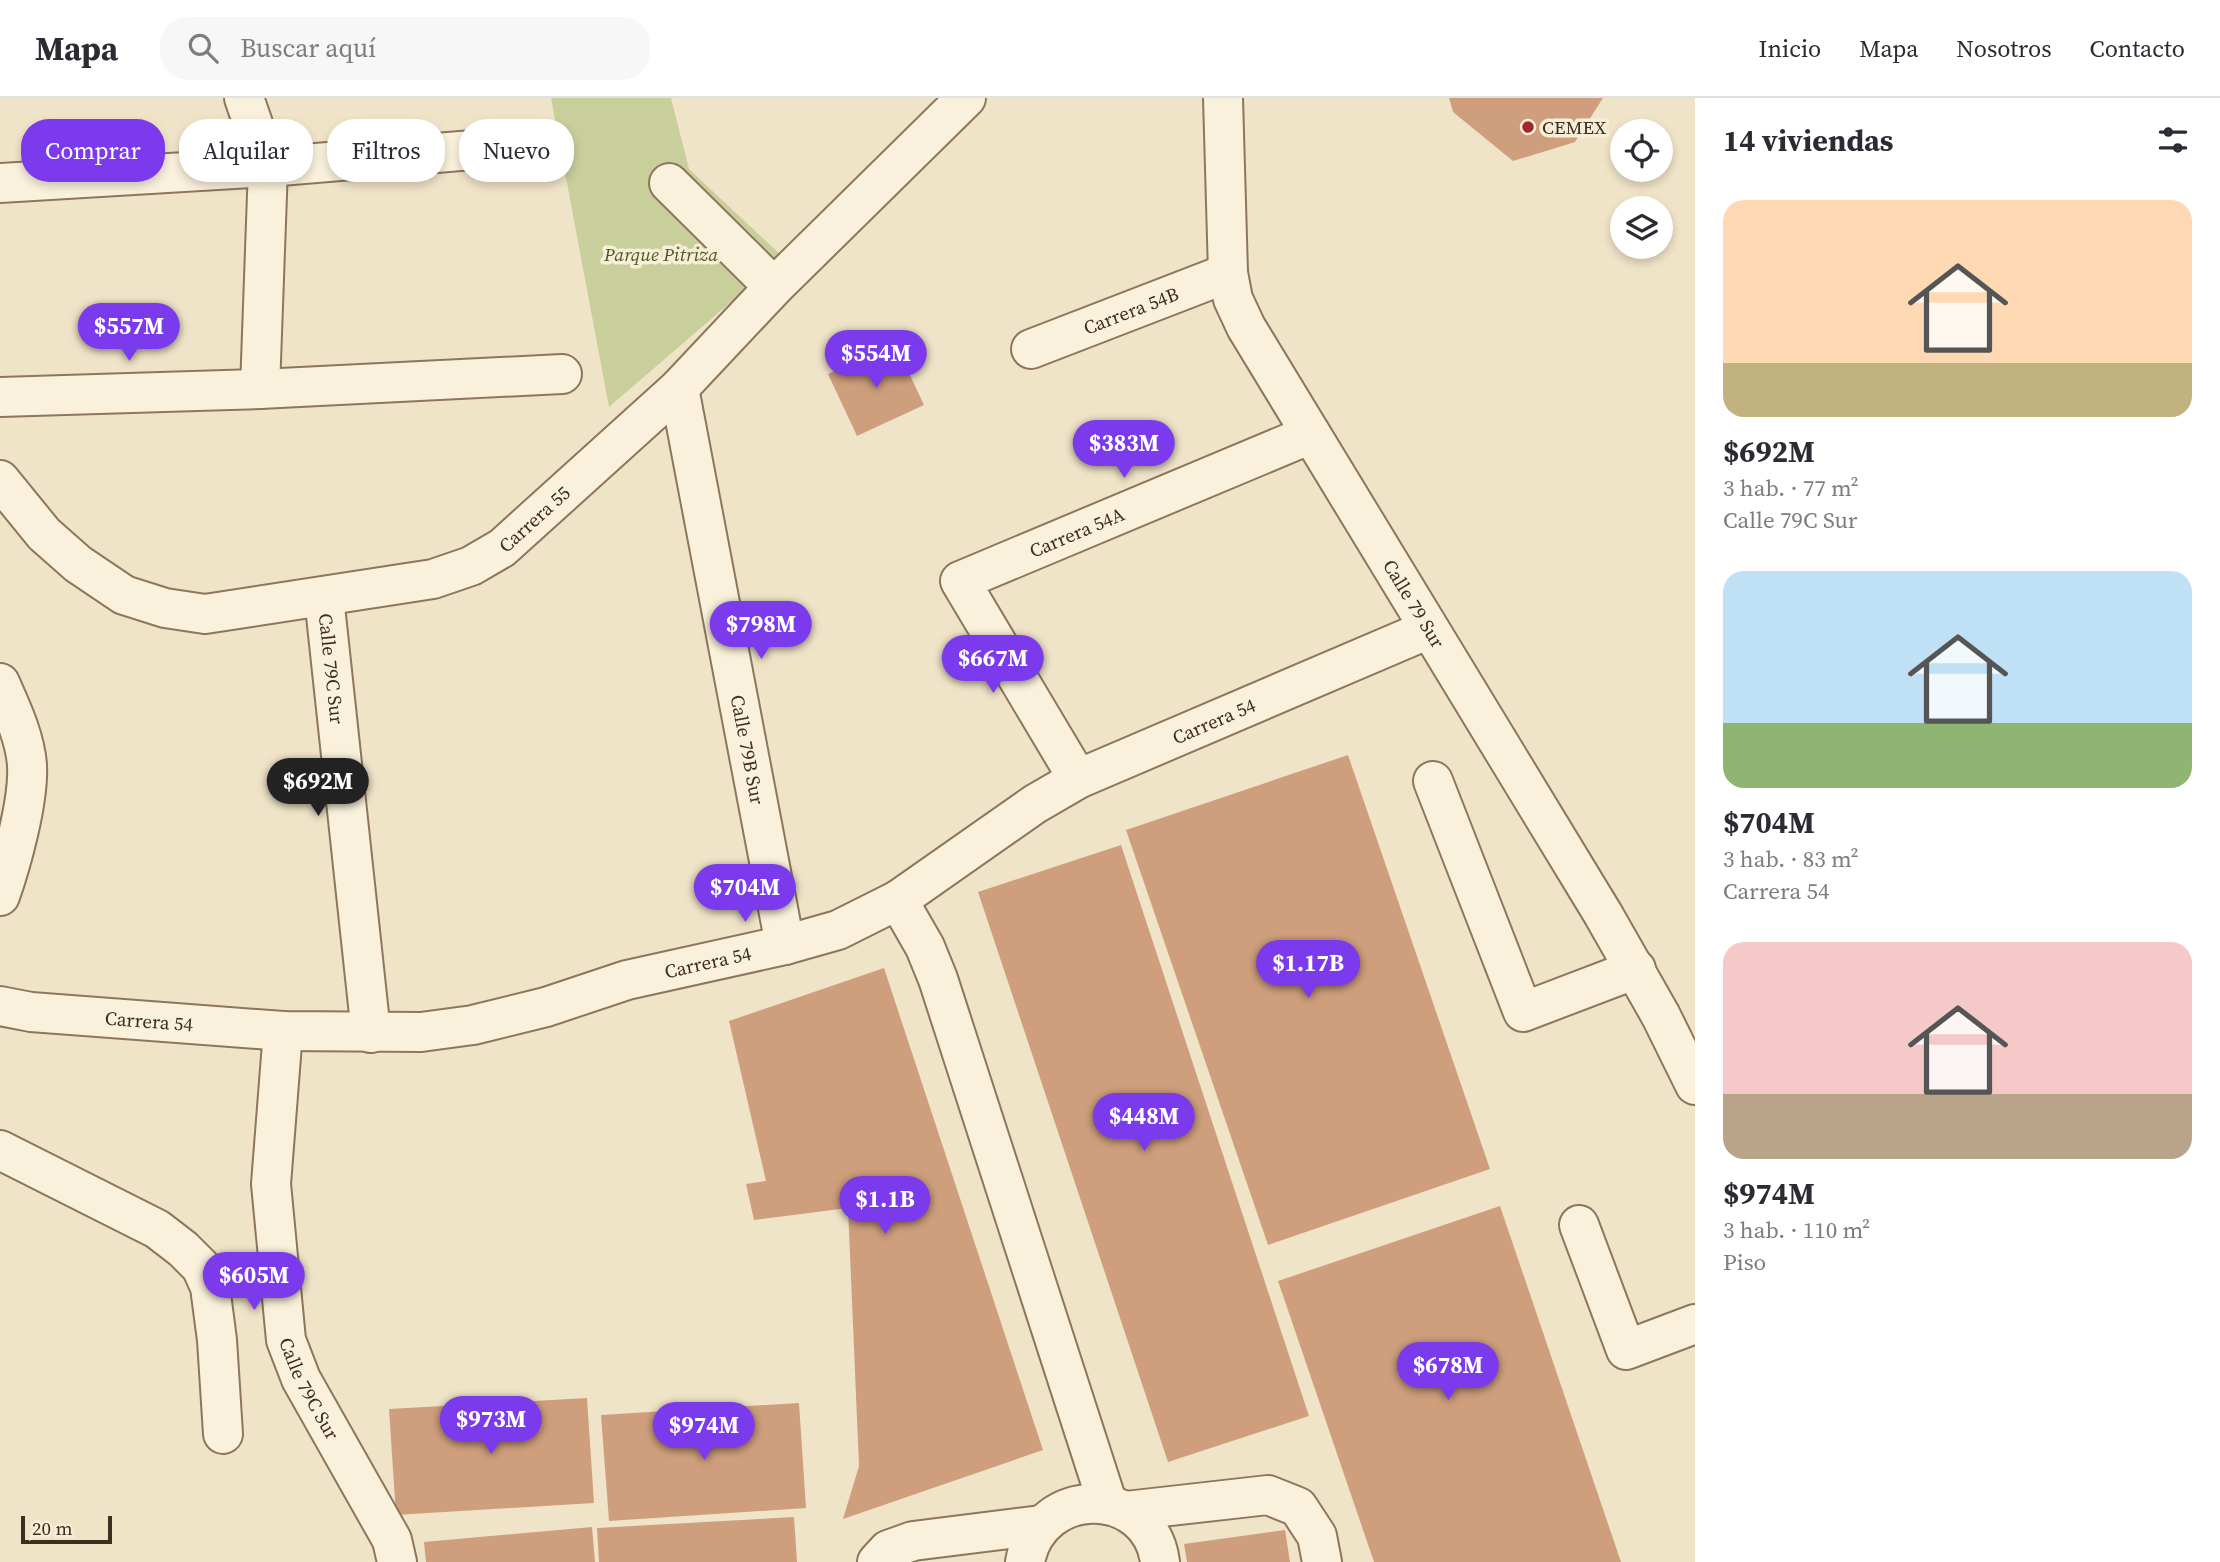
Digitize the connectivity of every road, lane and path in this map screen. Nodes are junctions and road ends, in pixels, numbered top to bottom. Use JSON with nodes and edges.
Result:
{"nodes":[{"id":1,"x":244,"y":98,"type":"edge"},
{"id":2,"x":966,"y":98,"type":"edge"},
{"id":3,"x":1223,"y":98,"type":"edge"},
{"id":4,"x":251,"y":119,"type":"edge"},
{"id":5,"x":459,"y":151,"type":"edge"},
{"id":6,"x":313,"y":163,"type":"edge"},
{"id":7,"x":179,"y":172,"type":"edge"},
{"id":8,"x":267,"y":182,"type":"edge"},
{"id":9,"x":0,"y":183,"type":"edge"},
{"id":10,"x":670,"y":183,"type":"dead end"},
{"id":11,"x":1228,"y":273,"type":"junction"},
{"id":12,"x":774,"y":286,"type":"junction"},
{"id":13,"x":1031,"y":349,"type":"dead end"},
{"id":14,"x":562,"y":374,"type":"dead end"},
{"id":15,"x":679,"y":388,"type":"junction"},
{"id":16,"x":260,"y":389,"type":"junction"},
{"id":17,"x":0,"y":397,"type":"edge"},
{"id":18,"x":1311,"y":434,"type":"junction"},
{"id":19,"x":0,"y":481,"type":"edge"},
{"id":20,"x":324,"y":597,"type":"junction"},
{"id":21,"x":1429,"y":629,"type":"junction"},
{"id":22,"x":0,"y":683,"type":"edge"},
{"id":23,"x":1077,"y":779,"type":"junction"},
{"id":24,"x":1433,"y":781,"type":"dead end"},
{"id":25,"x":0,"y":896,"type":"edge"},
{"id":26,"x":898,"y":900,"type":"junction"},
{"id":27,"x":785,"y":945,"type":"junction"},
{"id":28,"x":1636,"y":969,"type":"junction"},
{"id":29,"x":0,"y":1006,"type":"edge"},
{"id":30,"x":284,"y":1031,"type":"junction"},
{"id":31,"x":371,"y":1033,"type":"junction"},
{"id":32,"x":1695,"y":1085,"type":"edge"},
{"id":33,"x":0,"y":1150,"type":"edge"},
{"id":34,"x":1579,"y":1225,"type":"dead end"},
{"id":35,"x":1695,"y":1324,"type":"edge"},
{"id":36,"x":223,"y":1434,"type":"dead end"},
{"id":37,"x":1117,"y":1508,"type":"junction"},
{"id":38,"x":1041,"y":1525,"type":"junction"},
{"id":39,"x":397,"y":1562,"type":"edge"},
{"id":40,"x":877,"y":1562,"type":"edge"},
{"id":41,"x":1025,"y":1562,"type":"edge"},
{"id":42,"x":1160,"y":1562,"type":"edge"},
{"id":43,"x":1322,"y":1562,"type":"edge"}],
"edges":[{"from":1,"to":4,"type":"street"},
{"from":2,"to":12,"type":"street","name":"Carrera 55"},
{"from":3,"to":11,"type":"street","name":"Calle 79 Sur"},
{"from":5,"to":6,"type":"street"},
{"from":7,"to":9,"type":"street"},
{"from":8,"to":16,"type":"street"},
{"from":10,"to":12,"type":"street"},
{"from":11,"to":13,"type":"street","name":"Carrera 54B"},
{"from":11,"to":18,"type":"street","name":"Calle 79 Sur"},
{"from":12,"to":15,"type":"street","name":"Carrera 55"},
{"from":14,"to":16,"type":"street"},
{"from":15,"to":20,"type":"street","name":"Carrera 55"},
{"from":15,"to":27,"type":"street","name":"Calle 79B Sur"},
{"from":16,"to":17,"type":"street"},
{"from":18,"to":21,"type":"street","name":"Calle 79 Sur"},
{"from":18,"to":23,"type":"street","name":"Carrera 54A"},
{"from":19,"to":20,"type":"street","name":"Carrera 55"},
{"from":20,"to":31,"type":"street","name":"Calle 79C Sur"},
{"from":21,"to":23,"type":"street","name":"Carrera 54"},
{"from":21,"to":28,"type":"street","name":"Calle 79 Sur"},
{"from":22,"to":25,"type":"street"},
{"from":23,"to":26,"type":"street","name":"Carrera 54"},
{"from":24,"to":28,"type":"street"},
{"from":26,"to":27,"type":"street","name":"Carrera 54"},
{"from":26,"to":37,"type":"street"},
{"from":27,"to":31,"type":"street","name":"Carrera 54"},
{"from":28,"to":32,"type":"street","name":"Calle 79 Sur"},
{"from":29,"to":30,"type":"street","name":"Carrera 54"},
{"from":30,"to":31,"type":"street","name":"Carrera 54"},
{"from":30,"to":39,"type":"street","name":"Calle 79C Sur"},
{"from":33,"to":36,"type":"street"},
{"from":34,"to":35,"type":"street"},
{"from":37,"to":38,"type":"street"},
{"from":37,"to":42,"type":"street"},
{"from":37,"to":43,"type":"street"},
{"from":38,"to":40,"type":"street"},
{"from":38,"to":41,"type":"street"}]}
